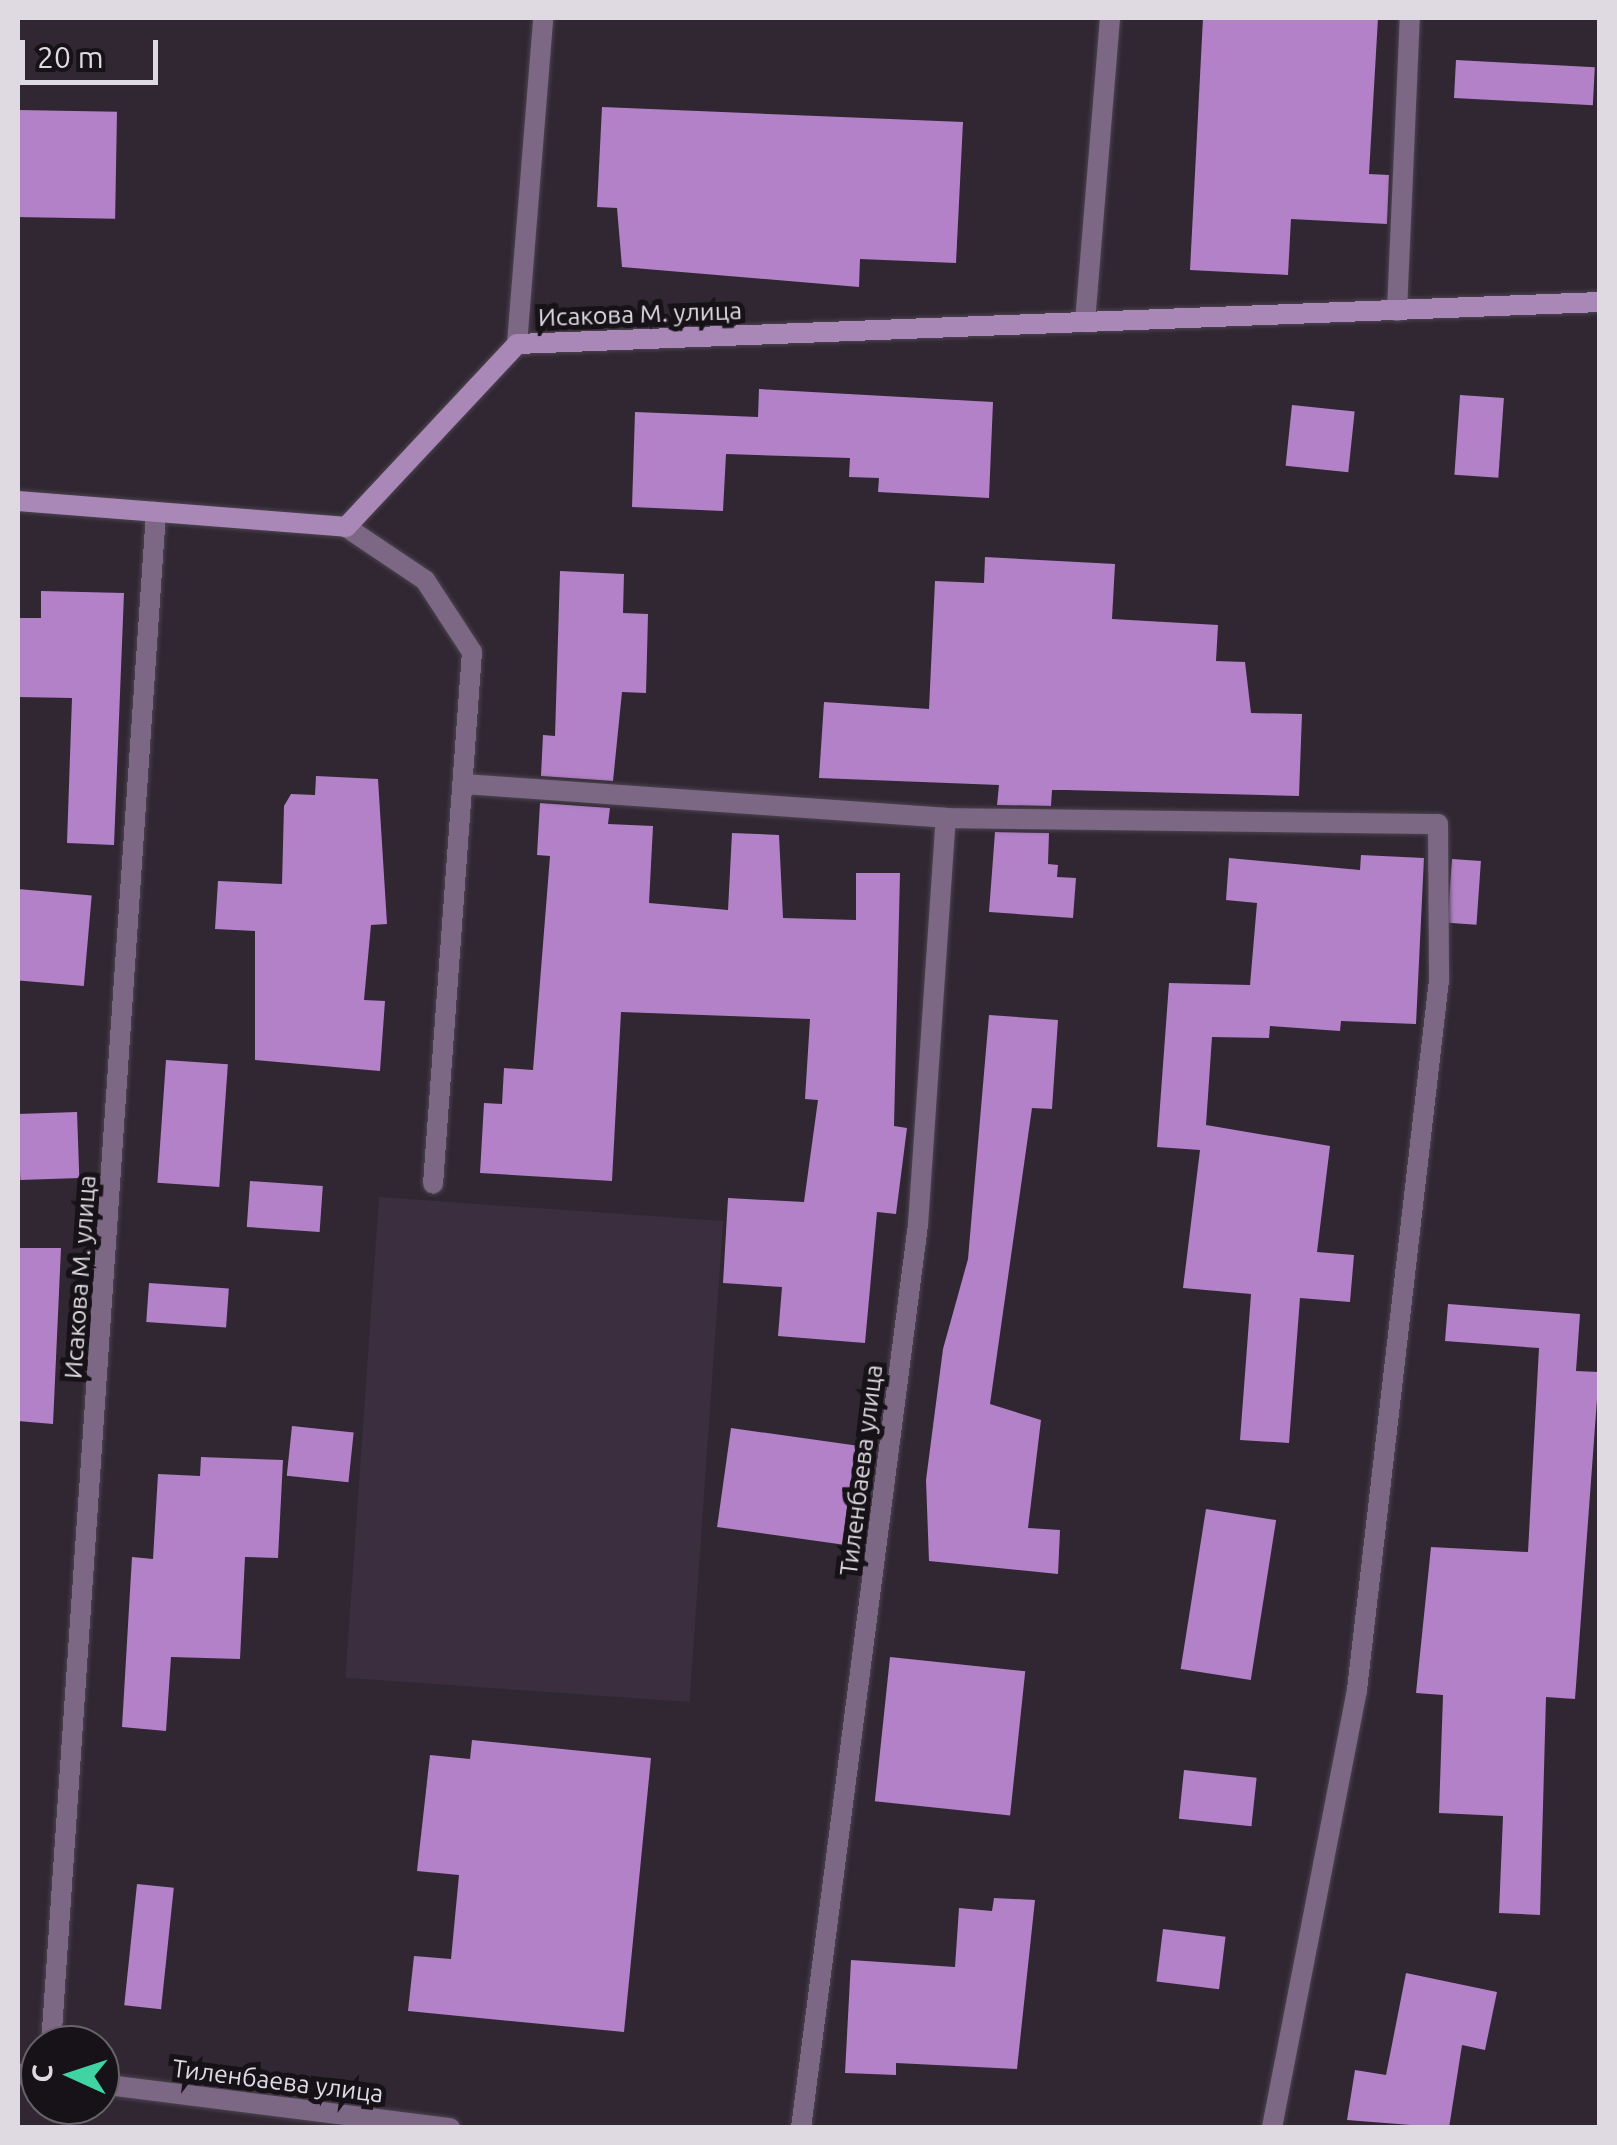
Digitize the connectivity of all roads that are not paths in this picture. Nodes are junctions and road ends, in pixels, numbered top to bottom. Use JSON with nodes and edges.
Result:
{"nodes":[{"id":1,"x":543,"y":18,"type":"edge"},
{"id":2,"x":1110,"y":18,"type":"edge"},
{"id":3,"x":1410,"y":18,"type":"edge"},
{"id":4,"x":1600,"y":302,"type":"edge"},
{"id":5,"x":1397,"y":311,"type":"junction"},
{"id":6,"x":1085,"y":322,"type":"junction"},
{"id":7,"x":517,"y":344,"type":"junction"},
{"id":8,"x":18,"y":500,"type":"edge"},
{"id":9,"x":156,"y":512,"type":"junction"},
{"id":10,"x":346,"y":527,"type":"junction"},
{"id":11,"x":463,"y":784,"type":"junction"},
{"id":12,"x":946,"y":818,"type":"junction"},
{"id":13,"x":434,"y":1184,"type":"dead end"},
{"id":14,"x":52,"y":2025,"type":"edge"},
{"id":15,"x":120,"y":2087,"type":"edge"},
{"id":16,"x":450,"y":2128,"type":"edge"},
{"id":17,"x":801,"y":2128,"type":"edge"},
{"id":18,"x":1272,"y":2128,"type":"edge"}],
"edges":[{"from":1,"to":7,"type":"street"},
{"from":2,"to":6,"type":"street"},
{"from":3,"to":5,"type":"street"},
{"from":4,"to":5,"type":"street","name":"Исакова М. улица"},
{"from":5,"to":6,"type":"street","name":"Исакова М. улица"},
{"from":6,"to":7,"type":"street","name":"Исакова М. улица"},
{"from":7,"to":10,"type":"street","name":"Исакова М. улица"},
{"from":8,"to":9,"type":"street"},
{"from":9,"to":10,"type":"street"},
{"from":9,"to":14,"type":"street","name":"Исакова М. улица"},
{"from":10,"to":11,"type":"street"},
{"from":11,"to":12,"type":"street"},
{"from":11,"to":13,"type":"street"},
{"from":12,"to":17,"type":"street","name":"Тиленбаева улица"},
{"from":12,"to":18,"type":"street"},
{"from":15,"to":16,"type":"street","name":"Тиленбаева улица"}]}
